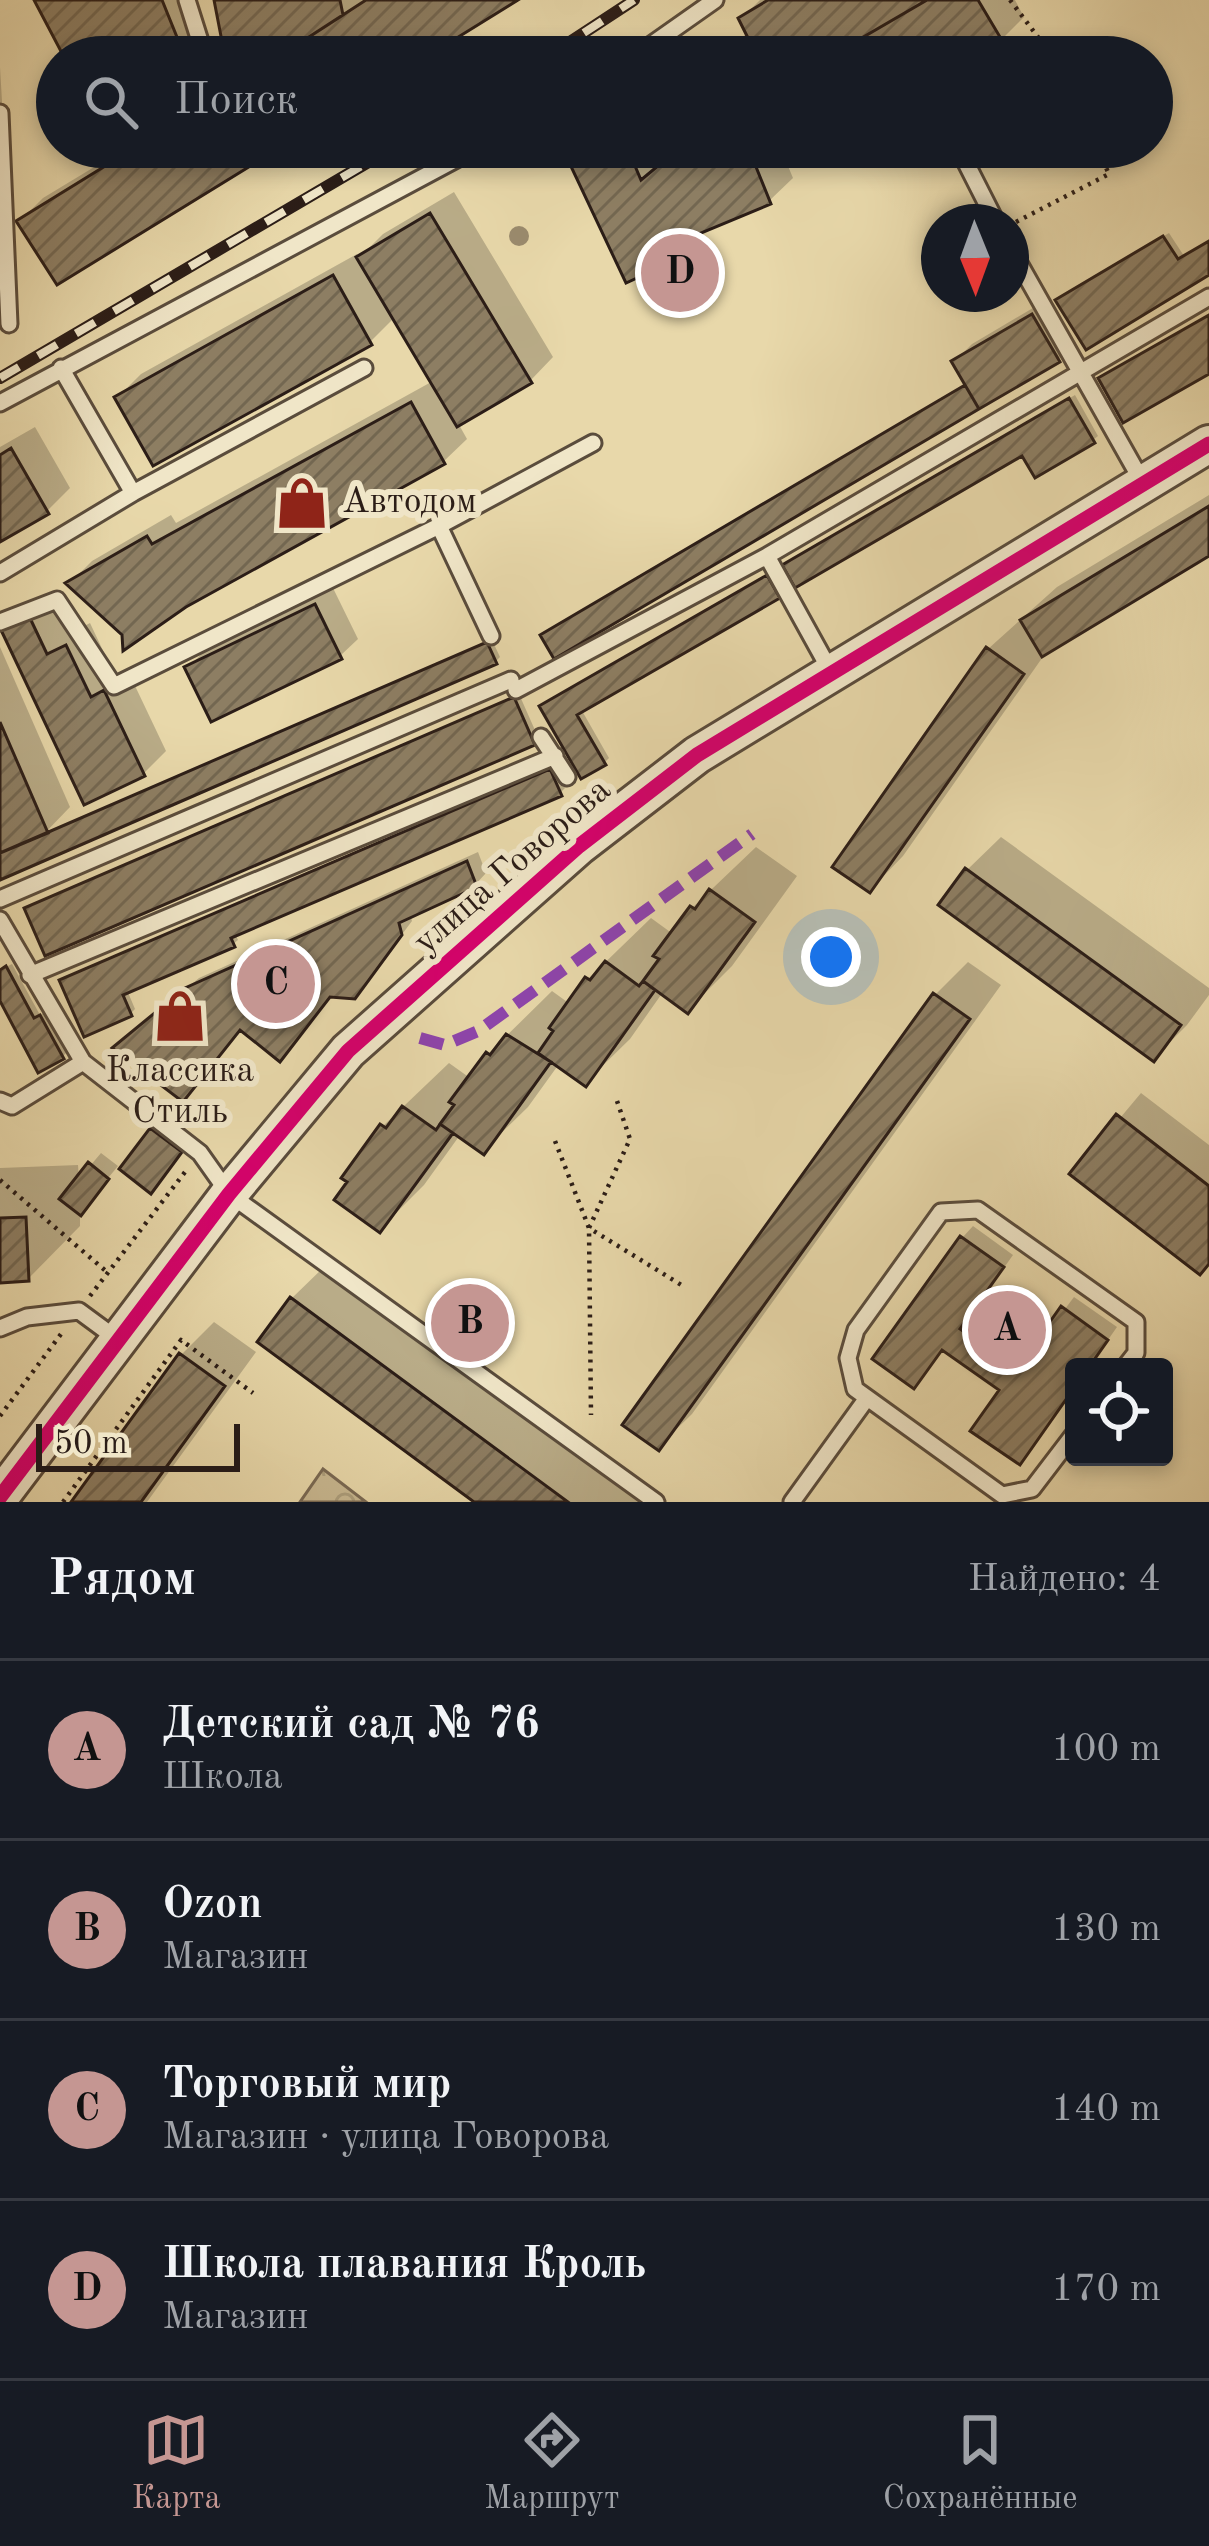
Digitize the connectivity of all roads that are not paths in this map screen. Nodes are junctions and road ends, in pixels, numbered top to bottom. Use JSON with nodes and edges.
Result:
{"nodes":[{"id":1,"x":187,"y":0,"type":"edge"},
{"id":2,"x":716,"y":0,"type":"edge"},
{"id":3,"x":199,"y":36,"type":"edge"},
{"id":4,"x":664,"y":36,"type":"edge"},
{"id":5,"x":0,"y":113,"type":"edge"},
{"id":6,"x":439,"y":168,"type":"edge"},
{"id":7,"x":969,"y":168,"type":"edge"},
{"id":8,"x":987,"y":204,"type":"edge"},
{"id":9,"x":1029,"y":281,"type":"edge"},
{"id":10,"x":1209,"y":297,"type":"edge"},
{"id":11,"x":9,"y":324,"type":"dead end"},
{"id":12,"x":61,"y":368,"type":"junction"},
{"id":13,"x":364,"y":368,"type":"dead end"},
{"id":14,"x":1079,"y":371,"type":"junction"},
{"id":15,"x":0,"y":403,"type":"edge"},
{"id":16,"x":593,"y":443,"type":"dead end"},
{"id":17,"x":1209,"y":444,"type":"edge"},
{"id":18,"x":1143,"y":483,"type":"junction"},
{"id":19,"x":133,"y":493,"type":"junction"},
{"id":20,"x":439,"y":526,"type":"junction"},
{"id":21,"x":767,"y":556,"type":"junction"},
{"id":22,"x":0,"y":574,"type":"edge"},
{"id":23,"x":0,"y":622,"type":"edge"},
{"id":24,"x":491,"y":636,"type":"dead end"},
{"id":25,"x":831,"y":672,"type":"junction"},
{"id":26,"x":541,"y":737,"type":"dead end"},
{"id":27,"x":555,"y":756,"type":"junction"},
{"id":28,"x":566,"y":777,"type":"dead end"},
{"id":29,"x":0,"y":899,"type":"edge"},
{"id":30,"x":0,"y":920,"type":"edge"},
{"id":31,"x":30,"y":975,"type":"junction"},
{"id":32,"x":82,"y":1062,"type":"junction"},
{"id":33,"x":0,"y":1100,"type":"edge"},
{"id":34,"x":229,"y":1194,"type":"junction"},
{"id":35,"x":0,"y":1328,"type":"edge"},
{"id":36,"x":117,"y":1339,"type":"junction"},
{"id":37,"x":1132,"y":1358,"type":"edge"},
{"id":38,"x":867,"y":1398,"type":"junction"},
{"id":39,"x":1065,"y":1446,"type":"edge"},
{"id":40,"x":0,"y":1496,"type":"edge"},
{"id":41,"x":656,"y":1502,"type":"edge"},
{"id":42,"x":792,"y":1502,"type":"edge"}],
"edges":[{"from":1,"to":3,"type":"lane"},
{"from":2,"to":4,"type":"lane"},
{"from":5,"to":11,"type":"lane"},
{"from":6,"to":12,"type":"lane"},
{"from":7,"to":8,"type":"lane"},
{"from":9,"to":14,"type":"lane"},
{"from":10,"to":14,"type":"lane"},
{"from":12,"to":15,"type":"lane"},
{"from":12,"to":19,"type":"lane"},
{"from":13,"to":19,"type":"lane"},
{"from":14,"to":18,"type":"lane"},
{"from":14,"to":21,"type":"lane"},
{"from":16,"to":20,"type":"lane"},
{"from":17,"to":18,"type":"street","name":"улица Говорова"},
{"from":18,"to":25,"type":"street","name":"улица Говорова"},
{"from":19,"to":22,"type":"lane"},
{"from":20,"to":23,"type":"lane"},
{"from":20,"to":24,"type":"lane"},
{"from":21,"to":25,"type":"lane"},
{"from":21,"to":29,"type":"lane"},
{"from":25,"to":34,"type":"street","name":"улица Говорова"},
{"from":26,"to":27,"type":"lane"},
{"from":27,"to":28,"type":"lane"},
{"from":27,"to":31,"type":"lane"},
{"from":30,"to":31,"type":"lane"},
{"from":31,"to":32,"type":"lane"},
{"from":32,"to":33,"type":"lane"},
{"from":32,"to":34,"type":"lane"},
{"from":34,"to":36,"type":"street","name":"улица Говорова"},
{"from":34,"to":41,"type":"lane"},
{"from":35,"to":36,"type":"lane"},
{"from":36,"to":40,"type":"street","name":"улица Говорова"},
{"from":37,"to":38,"type":"lane"},
{"from":38,"to":39,"type":"lane"},
{"from":38,"to":42,"type":"lane"}]}
